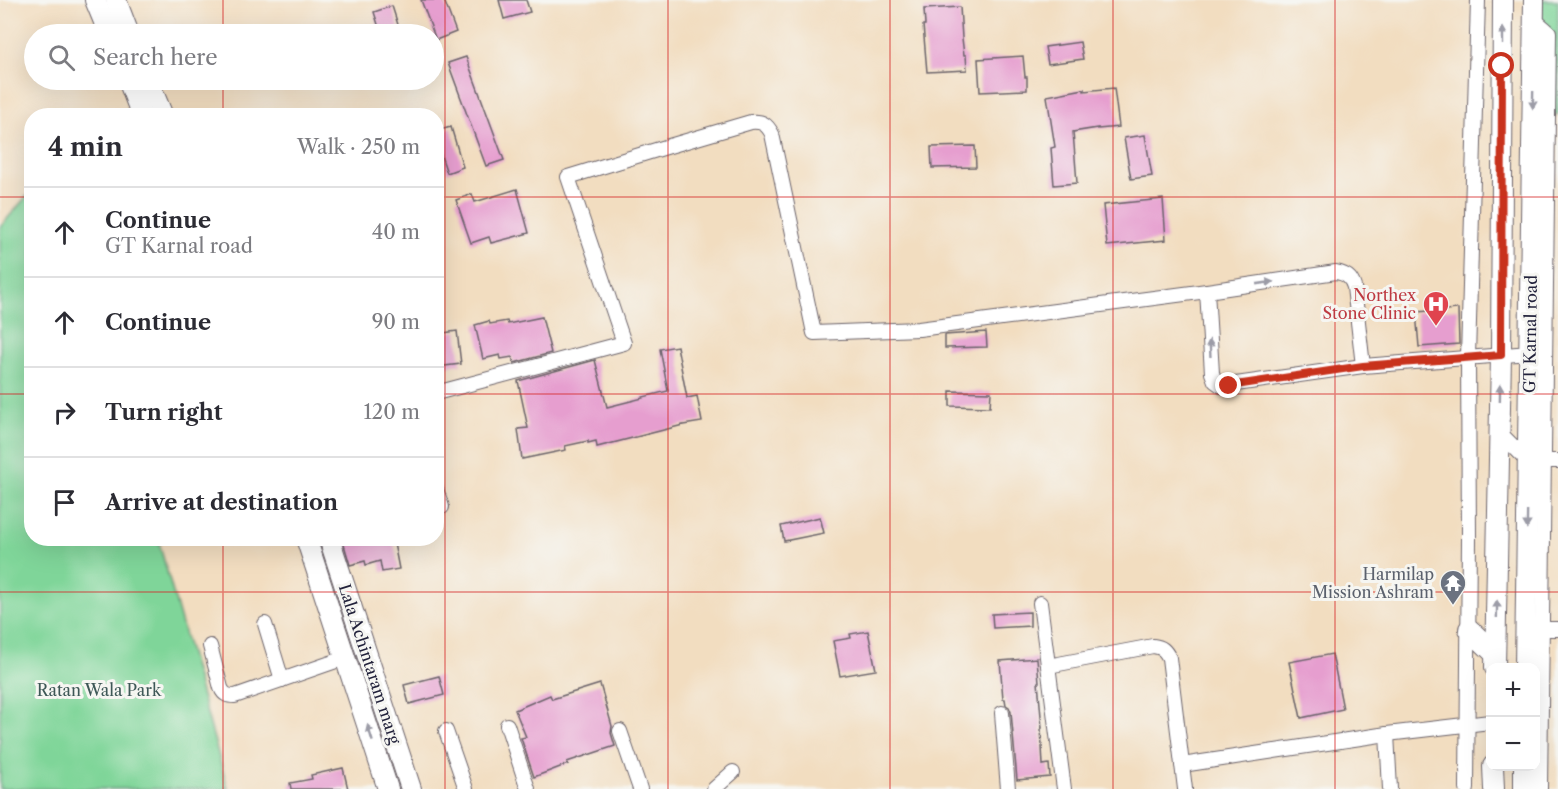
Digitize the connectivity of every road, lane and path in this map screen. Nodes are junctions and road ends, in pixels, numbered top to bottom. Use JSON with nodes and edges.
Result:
{"nodes":[{"id":1,"x":95,"y":0,"type":"edge"},
{"id":2,"x":116,"y":0,"type":"edge"},
{"id":3,"x":1478,"y":0,"type":"edge"},
{"id":4,"x":1503,"y":0,"type":"edge"},
{"id":5,"x":1534,"y":9,"type":"edge"},
{"id":6,"x":105,"y":24,"type":"edge"},
{"id":7,"x":125,"y":24,"type":"edge"},
{"id":8,"x":1502,"y":66,"type":"junction"},
{"id":9,"x":1533,"y":68,"type":"junction"},
{"id":10,"x":132,"y":90,"type":"edge"},
{"id":11,"x":152,"y":90,"type":"edge"},
{"id":12,"x":139,"y":108,"type":"edge"},
{"id":13,"x":160,"y":108,"type":"edge"},
{"id":14,"x":1207,"y":291,"type":"junction"},
{"id":15,"x":1530,"y":353,"type":"junction"},
{"id":16,"x":1501,"y":355,"type":"junction"},
{"id":17,"x":1468,"y":357,"type":"junction"},
{"id":18,"x":1363,"y":366,"type":"junction"},
{"id":19,"x":444,"y":391,"type":"edge"},
{"id":20,"x":1499,"y":432,"type":"junction"},
{"id":21,"x":1544,"y":461,"type":"edge"},
{"id":22,"x":309,"y":546,"type":"edge"},
{"id":23,"x":332,"y":546,"type":"edge"},
{"id":24,"x":1040,"y":603,"type":"dead end"},
{"id":25,"x":265,"y":624,"type":"dead end"},
{"id":26,"x":1469,"y":629,"type":"junction"},
{"id":27,"x":1534,"y":629,"type":"junction"},
{"id":28,"x":1558,"y":629,"type":"edge"},
{"id":29,"x":210,"y":646,"type":"dead end"},
{"id":30,"x":345,"y":658,"type":"junction"},
{"id":31,"x":1495,"y":661,"type":"edge"},
{"id":32,"x":1526,"y":663,"type":"edge"},
{"id":33,"x":1048,"y":666,"type":"junction"},
{"id":34,"x":282,"y":680,"type":"junction"},
{"id":35,"x":1002,"y":713,"type":"dead end"},
{"id":36,"x":1486,"y":722,"type":"edge"},
{"id":37,"x":1468,"y":724,"type":"junction"},
{"id":38,"x":507,"y":725,"type":"dead end"},
{"id":39,"x":620,"y":730,"type":"dead end"},
{"id":40,"x":446,"y":731,"type":"dead end"},
{"id":41,"x":1387,"y":734,"type":"junction"},
{"id":42,"x":1182,"y":765,"type":"junction"},
{"id":43,"x":1493,"y":771,"type":"edge"},
{"id":44,"x":1524,"y":771,"type":"edge"},
{"id":45,"x":733,"y":772,"type":"dead end"},
{"id":46,"x":388,"y":789,"type":"edge"},
{"id":47,"x":411,"y":789,"type":"edge"},
{"id":48,"x":466,"y":789,"type":"edge"},
{"id":49,"x":528,"y":789,"type":"edge"},
{"id":50,"x":640,"y":789,"type":"edge"},
{"id":51,"x":714,"y":789,"type":"edge"},
{"id":52,"x":1008,"y":789,"type":"edge"},
{"id":53,"x":1064,"y":789,"type":"edge"},
{"id":54,"x":1185,"y":789,"type":"edge"},
{"id":55,"x":1390,"y":789,"type":"edge"},
{"id":56,"x":1467,"y":789,"type":"edge"},
{"id":57,"x":1494,"y":789,"type":"edge"},
{"id":58,"x":1524,"y":789,"type":"edge"},
{"id":59,"x":1540,"y":789,"type":"edge"}],
"edges":[{"from":1,"to":6,"type":"main road"},
{"from":2,"to":7,"type":"main road"},
{"from":3,"to":17,"type":"street"},
{"from":8,"to":4,"type":"main road","one_way":true},
{"from":5,"to":9,"type":"main road","name":"GT Karnal road"},
{"from":5,"to":21,"type":"street"},
{"from":8,"to":9,"type":"main road"},
{"from":8,"to":16,"type":"main road"},
{"from":9,"to":15,"type":"main road","name":"GT Karnal road","one_way":true},
{"from":10,"to":12,"type":"main road"},
{"from":11,"to":13,"type":"main road"},
{"from":14,"to":18,"type":"street","one_way":true},
{"from":18,"to":14,"type":"street","one_way":true},
{"from":14,"to":19,"type":"street"},
{"from":15,"to":16,"type":"street"},
{"from":15,"to":21,"type":"main road","name":"GT Karnal road"},
{"from":16,"to":17,"type":"street"},
{"from":20,"to":16,"type":"main road","one_way":true},
{"from":17,"to":18,"type":"street"},
{"from":17,"to":26,"type":"street"},
{"from":20,"to":21,"type":"street"},
{"from":31,"to":20,"type":"main road","one_way":true},
{"from":21,"to":27,"type":"main road","name":"GT Karnal road"},
{"from":22,"to":30,"type":"main road","name":"Lala Achintaram marg"},
{"from":23,"to":47,"type":"main road","name":"Lala Achintaram marg"},
{"from":24,"to":33,"type":"street"},
{"from":25,"to":34,"type":"street"},
{"from":26,"to":31,"type":"main road"},
{"from":26,"to":37,"type":"street"},
{"from":27,"to":28,"type":"street"},
{"from":27,"to":32,"type":"main road","name":"GT Karnal road"},
{"from":27,"to":59,"type":"street"},
{"from":29,"to":34,"type":"street"},
{"from":30,"to":34,"type":"street"},
{"from":46,"to":30,"type":"main road","name":"Lala Achintaram marg","one_way":true},
{"from":33,"to":42,"type":"street"},
{"from":33,"to":53,"type":"street"},
{"from":35,"to":52,"type":"street"},
{"from":36,"to":37,"type":"street"},
{"from":37,"to":41,"type":"street"},
{"from":37,"to":56,"type":"street"},
{"from":38,"to":49,"type":"street"},
{"from":39,"to":50,"type":"street"},
{"from":40,"to":48,"type":"street"},
{"from":41,"to":42,"type":"street"},
{"from":41,"to":55,"type":"street"},
{"from":42,"to":54,"type":"street"},
{"from":43,"to":57,"type":"main road"},
{"from":44,"to":58,"type":"main road"},
{"from":45,"to":51,"type":"street"}]}
